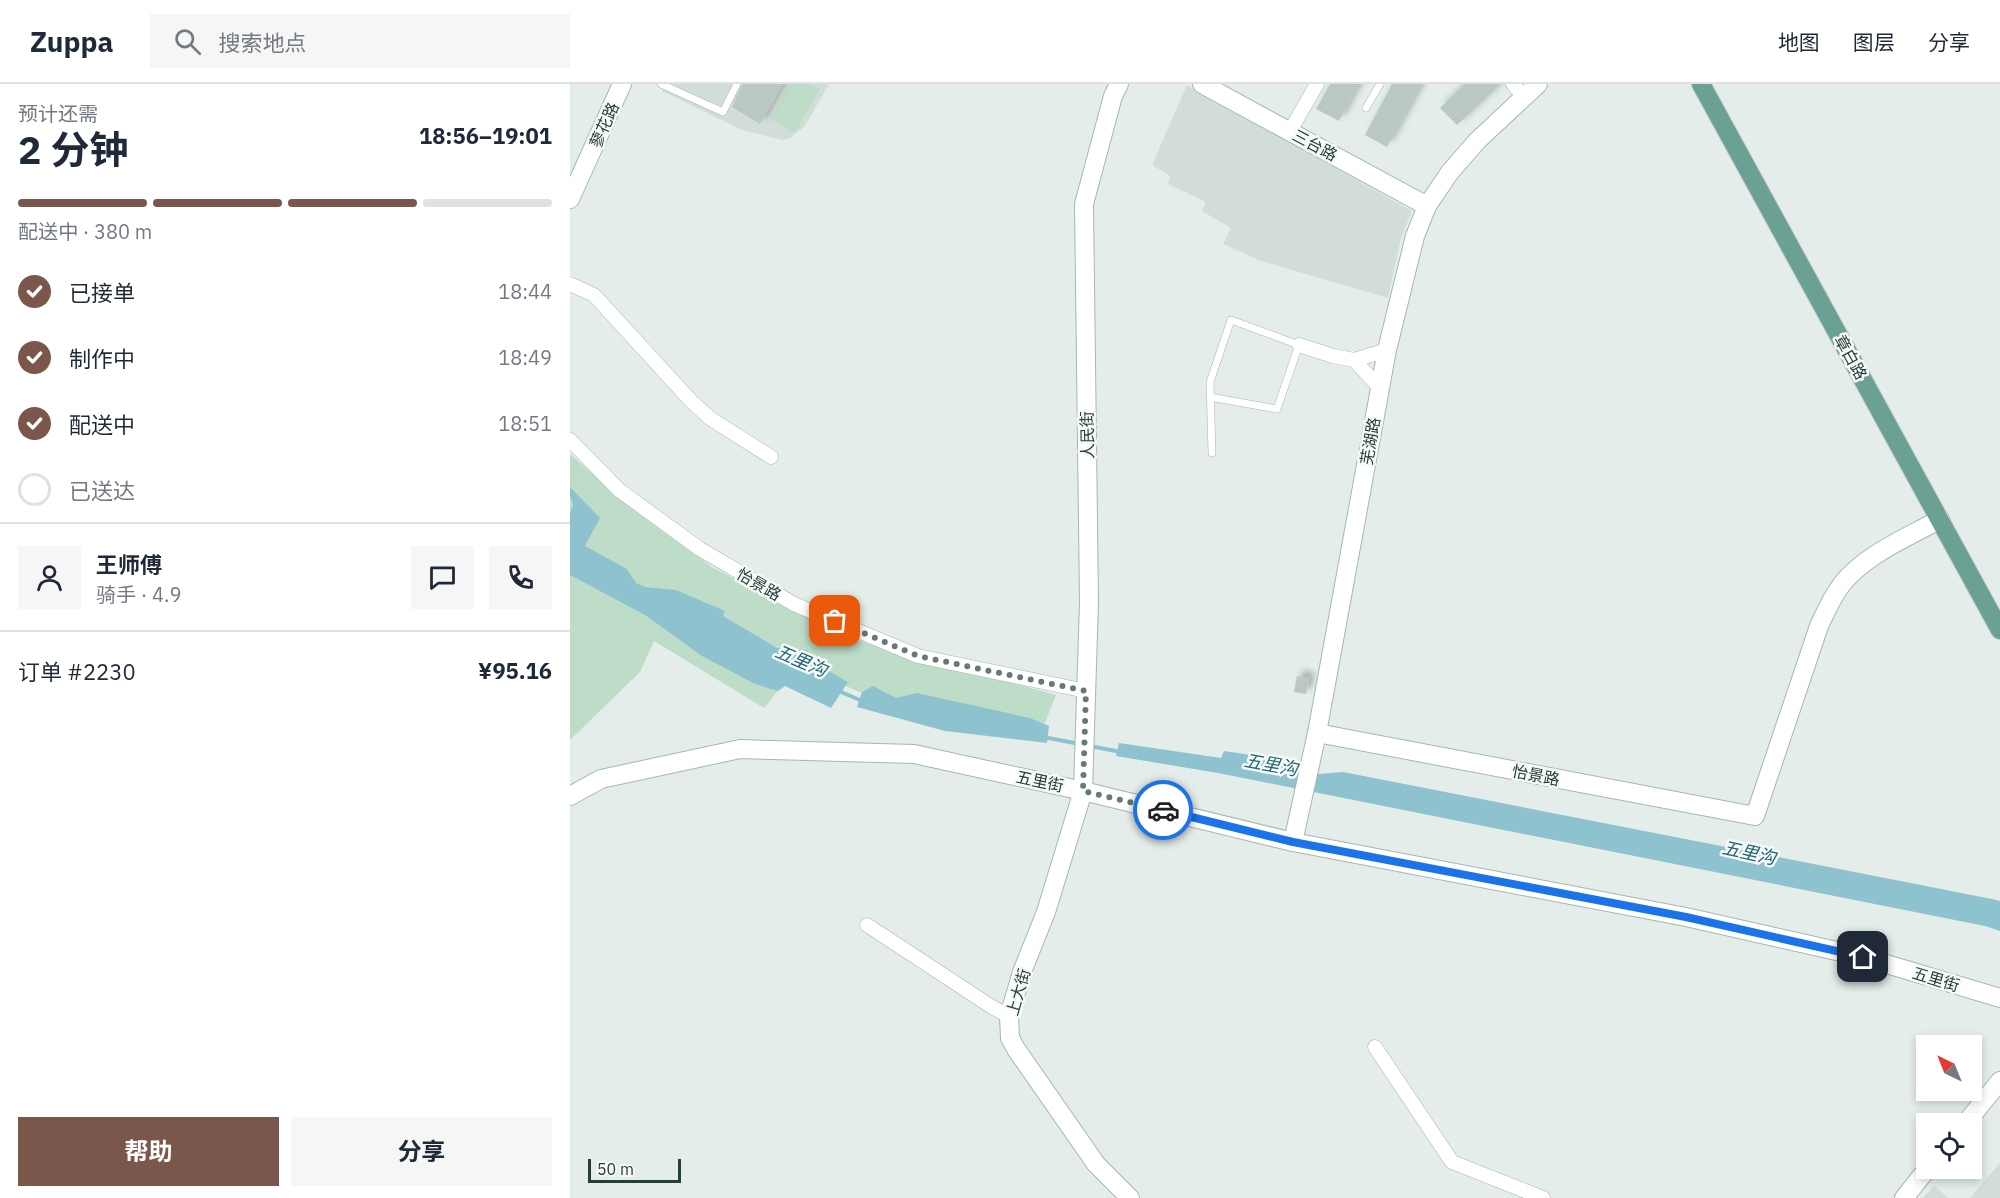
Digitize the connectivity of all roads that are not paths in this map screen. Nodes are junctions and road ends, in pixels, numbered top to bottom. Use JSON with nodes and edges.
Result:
{"nodes":[{"id":1,"x":622,"y":84,"type":"edge"},
{"id":2,"x":737,"y":84,"type":"edge"},
{"id":3,"x":1119,"y":84,"type":"edge"},
{"id":4,"x":1203,"y":84,"type":"edge"},
{"id":5,"x":1317,"y":84,"type":"edge"},
{"id":6,"x":1380,"y":84,"type":"edge"},
{"id":7,"x":1538,"y":84,"type":"edge"},
{"id":8,"x":1701,"y":84,"type":"edge"},
{"id":9,"x":666,"y":85,"type":"edge"},
{"id":10,"x":1518,"y":90,"type":"edge"},
{"id":11,"x":1366,"y":108,"type":"dead end"},
{"id":12,"x":1290,"y":131,"type":"junction"},
{"id":13,"x":576,"y":170,"type":"edge"},
{"id":14,"x":570,"y":199,"type":"edge"},
{"id":15,"x":1427,"y":206,"type":"junction"},
{"id":16,"x":570,"y":284,"type":"edge"},
{"id":17,"x":1299,"y":345,"type":"junction"},
{"id":18,"x":1387,"y":350,"type":"junction"},
{"id":19,"x":1354,"y":360,"type":"junction"},
{"id":20,"x":1380,"y":388,"type":"junction"},
{"id":21,"x":1210,"y":398,"type":"junction"},
{"id":22,"x":570,"y":440,"type":"edge"},
{"id":23,"x":1212,"y":453,"type":"dead end"},
{"id":24,"x":771,"y":457,"type":"dead end"},
{"id":25,"x":1940,"y":519,"type":"junction"},
{"id":26,"x":2000,"y":630,"type":"edge"},
{"id":27,"x":1086,"y":691,"type":"junction"},
{"id":28,"x":1317,"y":733,"type":"junction"},
{"id":29,"x":1083,"y":791,"type":"junction"},
{"id":30,"x":570,"y":796,"type":"edge"},
{"id":31,"x":1293,"y":842,"type":"junction"},
{"id":32,"x":867,"y":925,"type":"dead end"},
{"id":33,"x":2000,"y":998,"type":"edge"},
{"id":34,"x":1009,"y":1016,"type":"junction"},
{"id":35,"x":1375,"y":1047,"type":"dead end"},
{"id":36,"x":2000,"y":1081,"type":"edge"},
{"id":37,"x":1974,"y":1113,"type":"edge"},
{"id":38,"x":1919,"y":1179,"type":"edge"},
{"id":39,"x":1130,"y":1198,"type":"edge"},
{"id":40,"x":1543,"y":1198,"type":"edge"},
{"id":41,"x":1904,"y":1198,"type":"edge"}],
"edges":[{"from":1,"to":13,"type":"street","name":"蓼花路"},
{"from":2,"to":9,"type":"lane"},
{"from":3,"to":27,"type":"street","name":"人民街"},
{"from":4,"to":12,"type":"street","name":"三台路"},
{"from":5,"to":12,"type":"street"},
{"from":6,"to":11,"type":"lane"},
{"from":7,"to":10,"type":"street","name":"芜湖路"},
{"from":8,"to":25,"type":"main road","name":"章白路"},
{"from":10,"to":15,"type":"street","name":"芜湖路"},
{"from":12,"to":15,"type":"street","name":"三台路"},
{"from":13,"to":14,"type":"street","name":"蓼花路"},
{"from":15,"to":18,"type":"street","name":"芜湖路"},
{"from":16,"to":24,"type":"street"},
{"from":17,"to":19,"type":"street"},
{"from":17,"to":21,"type":"lane"},
{"from":17,"to":21,"type":"lane"},
{"from":18,"to":19,"type":"street"},
{"from":18,"to":20,"type":"street","name":"芜湖路"},
{"from":19,"to":20,"type":"street"},
{"from":20,"to":28,"type":"street","name":"芜湖路"},
{"from":21,"to":23,"type":"lane"},
{"from":22,"to":27,"type":"street","name":"怡景路"},
{"from":25,"to":26,"type":"main road","name":"章白路"},
{"from":25,"to":28,"type":"street","name":"怡景路"},
{"from":27,"to":29,"type":"street","name":"人民街"},
{"from":28,"to":31,"type":"street","name":"芜湖路"},
{"from":29,"to":30,"type":"street","name":"五里街"},
{"from":29,"to":31,"type":"street","name":"五里街"},
{"from":29,"to":34,"type":"street","name":"上大街"},
{"from":31,"to":33,"type":"street","name":"五里街"},
{"from":32,"to":34,"type":"street"},
{"from":34,"to":39,"type":"street","name":"上大街"},
{"from":35,"to":40,"type":"street"},
{"from":36,"to":37,"type":"street"},
{"from":38,"to":41,"type":"street"}]}
